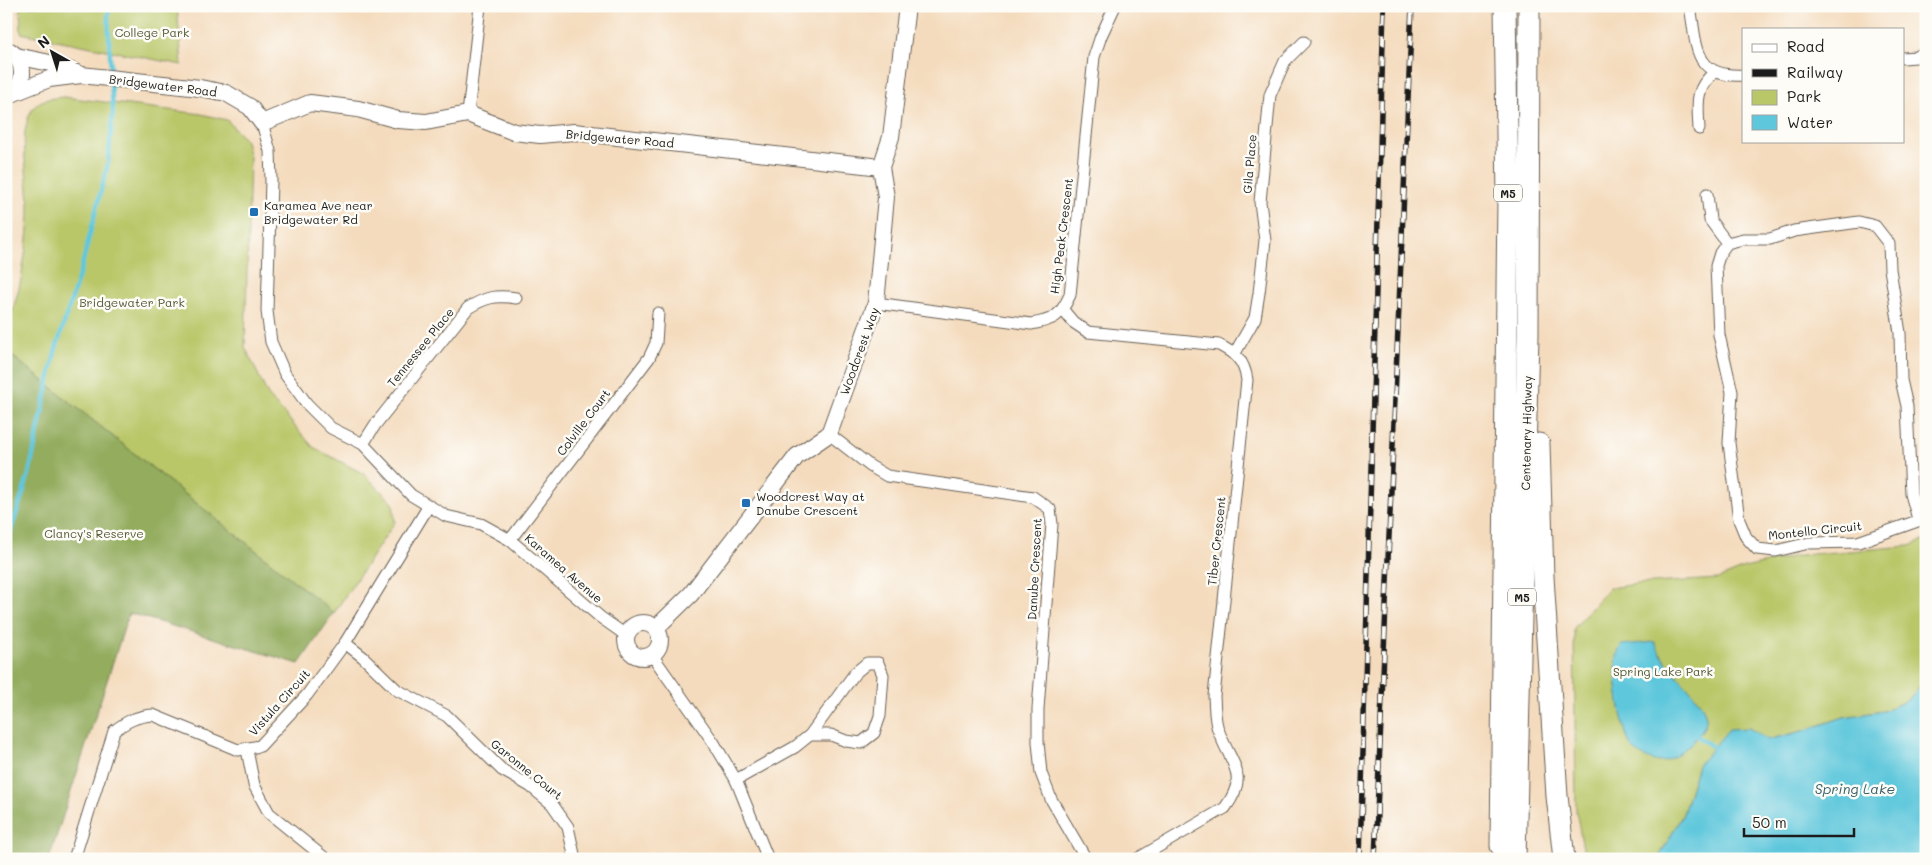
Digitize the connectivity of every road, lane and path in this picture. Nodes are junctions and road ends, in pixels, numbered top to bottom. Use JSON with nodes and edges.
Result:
{"nodes":[{"id":1,"x":480,"y":6,"type":"edge"},
{"id":2,"x":907,"y":6,"type":"edge"},
{"id":3,"x":1115,"y":6,"type":"edge"},
{"id":4,"x":1505,"y":6,"type":"edge"},
{"id":5,"x":1529,"y":6,"type":"edge"},
{"id":6,"x":1690,"y":6,"type":"edge"},
{"id":7,"x":1304,"y":42,"type":"dead end"},
{"id":8,"x":11,"y":52,"type":"edge"},
{"id":9,"x":1926,"y":52,"type":"edge"},
{"id":10,"x":1904,"y":58,"type":"edge"},
{"id":11,"x":1714,"y":73,"type":"junction"},
{"id":12,"x":81,"y":75,"type":"junction"},
{"id":13,"x":1742,"y":75,"type":"edge"},
{"id":14,"x":10,"y":95,"type":"edge"},
{"id":15,"x":468,"y":114,"type":"junction"},
{"id":16,"x":262,"y":124,"type":"junction"},
{"id":17,"x":1699,"y":129,"type":"dead end"},
{"id":18,"x":881,"y":167,"type":"junction"},
{"id":19,"x":1707,"y":194,"type":"dead end"},
{"id":20,"x":1727,"y":243,"type":"junction"},
{"id":21,"x":516,"y":298,"type":"dead end"},
{"id":22,"x":876,"y":303,"type":"junction"},
{"id":23,"x":1063,"y":310,"type":"junction"},
{"id":24,"x":658,"y":313,"type":"dead end"},
{"id":25,"x":1528,"y":335,"type":"junction"},
{"id":26,"x":1235,"y":353,"type":"junction"},
{"id":27,"x":829,"y":434,"type":"junction"},
{"id":28,"x":364,"y":444,"type":"junction"},
{"id":29,"x":428,"y":507,"type":"junction"},
{"id":30,"x":1922,"y":519,"type":"edge"},
{"id":31,"x":510,"y":540,"type":"junction"},
{"id":32,"x":656,"y":628,"type":"junction"},
{"id":33,"x":627,"y":636,"type":"junction"},
{"id":34,"x":344,"y":643,"type":"junction"},
{"id":35,"x":652,"y":655,"type":"junction"},
{"id":36,"x":1502,"y":712,"type":"junction"},
{"id":37,"x":810,"y":735,"type":"junction"},
{"id":38,"x":247,"y":750,"type":"junction"},
{"id":39,"x":736,"y":780,"type":"junction"},
{"id":40,"x":74,"y":859,"type":"edge"},
{"id":41,"x":326,"y":859,"type":"edge"},
{"id":42,"x":575,"y":859,"type":"edge"},
{"id":43,"x":768,"y":859,"type":"edge"},
{"id":44,"x":1086,"y":859,"type":"edge"},
{"id":45,"x":1137,"y":859,"type":"edge"},
{"id":46,"x":1492,"y":859,"type":"edge"},
{"id":47,"x":1501,"y":859,"type":"edge"},
{"id":48,"x":1515,"y":859,"type":"edge"},
{"id":49,"x":1564,"y":859,"type":"edge"}],
"edges":[{"from":1,"to":15,"type":"street"},
{"from":2,"to":18,"type":"street","name":"Woodcrest Way"},
{"from":3,"to":23,"type":"street","name":"High Peak Crescent"},
{"from":4,"to":36,"type":"highway","name":"Centenary Highway","number":"M5"},
{"from":5,"to":25,"type":"highway","name":"Centenary Highway","number":"M5"},
{"from":6,"to":11,"type":"street"},
{"from":7,"to":26,"type":"street","name":"Gila Place"},
{"from":8,"to":12,"type":"street","name":"Bridgewater Road"},
{"from":8,"to":14,"type":"street"},
{"from":9,"to":10,"type":"street"},
{"from":11,"to":13,"type":"street"},
{"from":11,"to":17,"type":"street"},
{"from":12,"to":14,"type":"street","name":"Bridgewater Road"},
{"from":12,"to":16,"type":"street","name":"Bridgewater Road"},
{"from":15,"to":16,"type":"street"},
{"from":15,"to":18,"type":"street","name":"Bridgewater Road"},
{"from":16,"to":28,"type":"street","name":"Karamea Avenue"},
{"from":18,"to":22,"type":"street","name":"Woodcrest Way"},
{"from":19,"to":20,"type":"street"},
{"from":20,"to":30,"type":"street","name":"Montello Circuit"},
{"from":20,"to":30,"type":"street","name":"Montello Circuit"},
{"from":21,"to":28,"type":"street","name":"Tennessee Place"},
{"from":22,"to":23,"type":"street","name":"High Peak Crescent"},
{"from":22,"to":27,"type":"street","name":"Woodcrest Way"},
{"from":23,"to":26,"type":"street"},
{"from":24,"to":31,"type":"street","name":"Colville Court"},
{"from":25,"to":48,"type":"highway","name":"Centenary Highway","number":"M5"},
{"from":25,"to":49,"type":"highway"},
{"from":26,"to":45,"type":"street","name":"Tiber Crescent"},
{"from":27,"to":32,"type":"street"},
{"from":27,"to":44,"type":"street","name":"Danube Crescent"},
{"from":28,"to":29,"type":"street","name":"Karamea Avenue"},
{"from":29,"to":31,"type":"street","name":"Karamea Avenue"},
{"from":29,"to":34,"type":"street","name":"Vistula Circuit"},
{"from":31,"to":33,"type":"street","name":"Karamea Avenue"},
{"from":32,"to":33,"type":"street"},
{"from":32,"to":35,"type":"street"},
{"from":33,"to":35,"type":"street"},
{"from":34,"to":38,"type":"street","name":"Vistula Circuit"},
{"from":34,"to":42,"type":"street","name":"Garonne Court"},
{"from":35,"to":39,"type":"street"},
{"from":36,"to":46,"type":"highway"},
{"from":36,"to":47,"type":"highway","name":"Centenary Highway","number":"M5"},
{"from":37,"to":37,"type":"street"},
{"from":37,"to":39,"type":"street"},
{"from":38,"to":40,"type":"street","name":"Vistula Circuit"},
{"from":38,"to":41,"type":"street"},
{"from":39,"to":43,"type":"street"}]}
